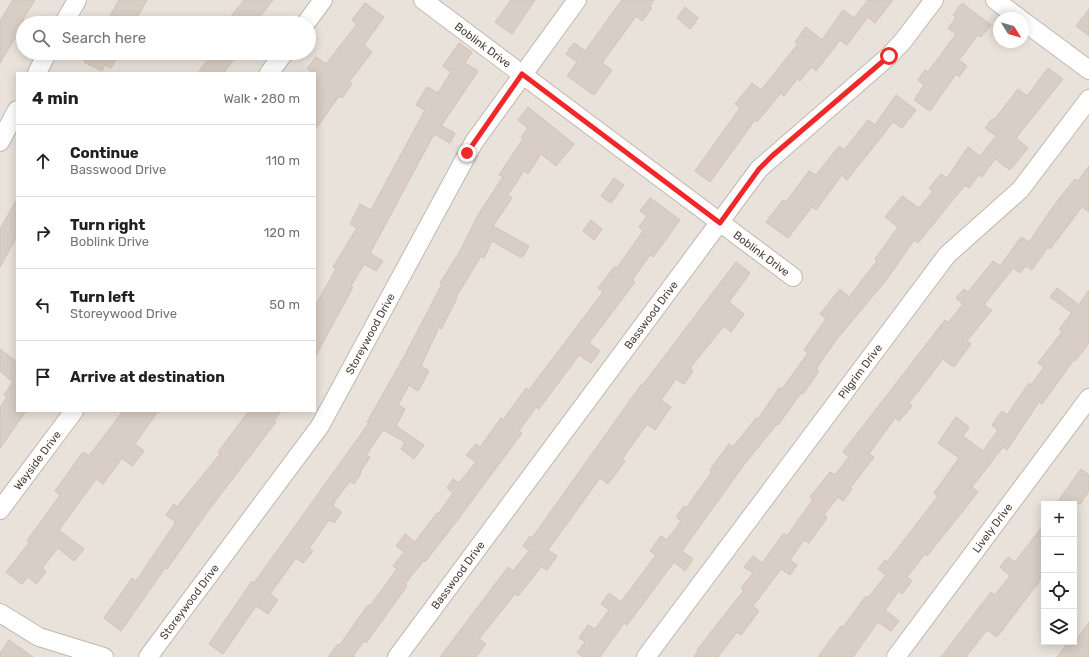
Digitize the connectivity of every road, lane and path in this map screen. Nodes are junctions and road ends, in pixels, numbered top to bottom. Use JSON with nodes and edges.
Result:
{"nodes":[{"id":1,"x":77,"y":0,"type":"edge"},
{"id":2,"x":323,"y":0,"type":"edge"},
{"id":3,"x":423,"y":0,"type":"edge"},
{"id":4,"x":577,"y":0,"type":"edge"},
{"id":5,"x":934,"y":0,"type":"edge"},
{"id":6,"x":995,"y":0,"type":"edge"},
{"id":7,"x":1011,"y":12,"type":"edge"},
{"id":8,"x":68,"y":16,"type":"edge"},
{"id":9,"x":311,"y":16,"type":"edge"},
{"id":10,"x":1029,"y":25,"type":"edge"},
{"id":11,"x":44,"y":60,"type":"edge"},
{"id":12,"x":279,"y":60,"type":"edge"},
{"id":13,"x":1089,"y":70,"type":"edge"},
{"id":14,"x":38,"y":72,"type":"edge"},
{"id":15,"x":270,"y":72,"type":"edge"},
{"id":16,"x":522,"y":74,"type":"junction"},
{"id":17,"x":1089,"y":99,"type":"edge"},
{"id":18,"x":16,"y":112,"type":"edge"},
{"id":19,"x":0,"y":142,"type":"edge"},
{"id":20,"x":720,"y":223,"type":"junction"},
{"id":21,"x":793,"y":277,"type":"dead end"},
{"id":22,"x":1089,"y":398,"type":"edge"},
{"id":23,"x":73,"y":412,"type":"edge"},
{"id":24,"x":0,"y":510,"type":"edge"},
{"id":25,"x":0,"y":613,"type":"edge"},
{"id":26,"x":104,"y":657,"type":"edge"},
{"id":27,"x":148,"y":657,"type":"edge"},
{"id":28,"x":397,"y":657,"type":"edge"},
{"id":29,"x":646,"y":657,"type":"edge"},
{"id":30,"x":896,"y":657,"type":"edge"}],
"edges":[{"from":1,"to":8,"type":"street"},
{"from":2,"to":9,"type":"street"},
{"from":3,"to":16,"type":"street","name":"Boblink Drive"},
{"from":4,"to":16,"type":"street","name":"Storeywood Drive"},
{"from":5,"to":20,"type":"street","name":"Basswood Drive"},
{"from":6,"to":7,"type":"street"},
{"from":10,"to":13,"type":"street"},
{"from":11,"to":14,"type":"street"},
{"from":12,"to":15,"type":"street"},
{"from":16,"to":20,"type":"street","name":"Boblink Drive"},
{"from":16,"to":27,"type":"street","name":"Storeywood Drive"},
{"from":17,"to":29,"type":"street","name":"Pilgrim Drive"},
{"from":18,"to":19,"type":"street"},
{"from":20,"to":21,"type":"street","name":"Boblink Drive"},
{"from":20,"to":28,"type":"street","name":"Basswood Drive"},
{"from":22,"to":30,"type":"street","name":"Lively Drive"},
{"from":23,"to":24,"type":"street","name":"Wayside Drive"},
{"from":25,"to":26,"type":"street"}]}
